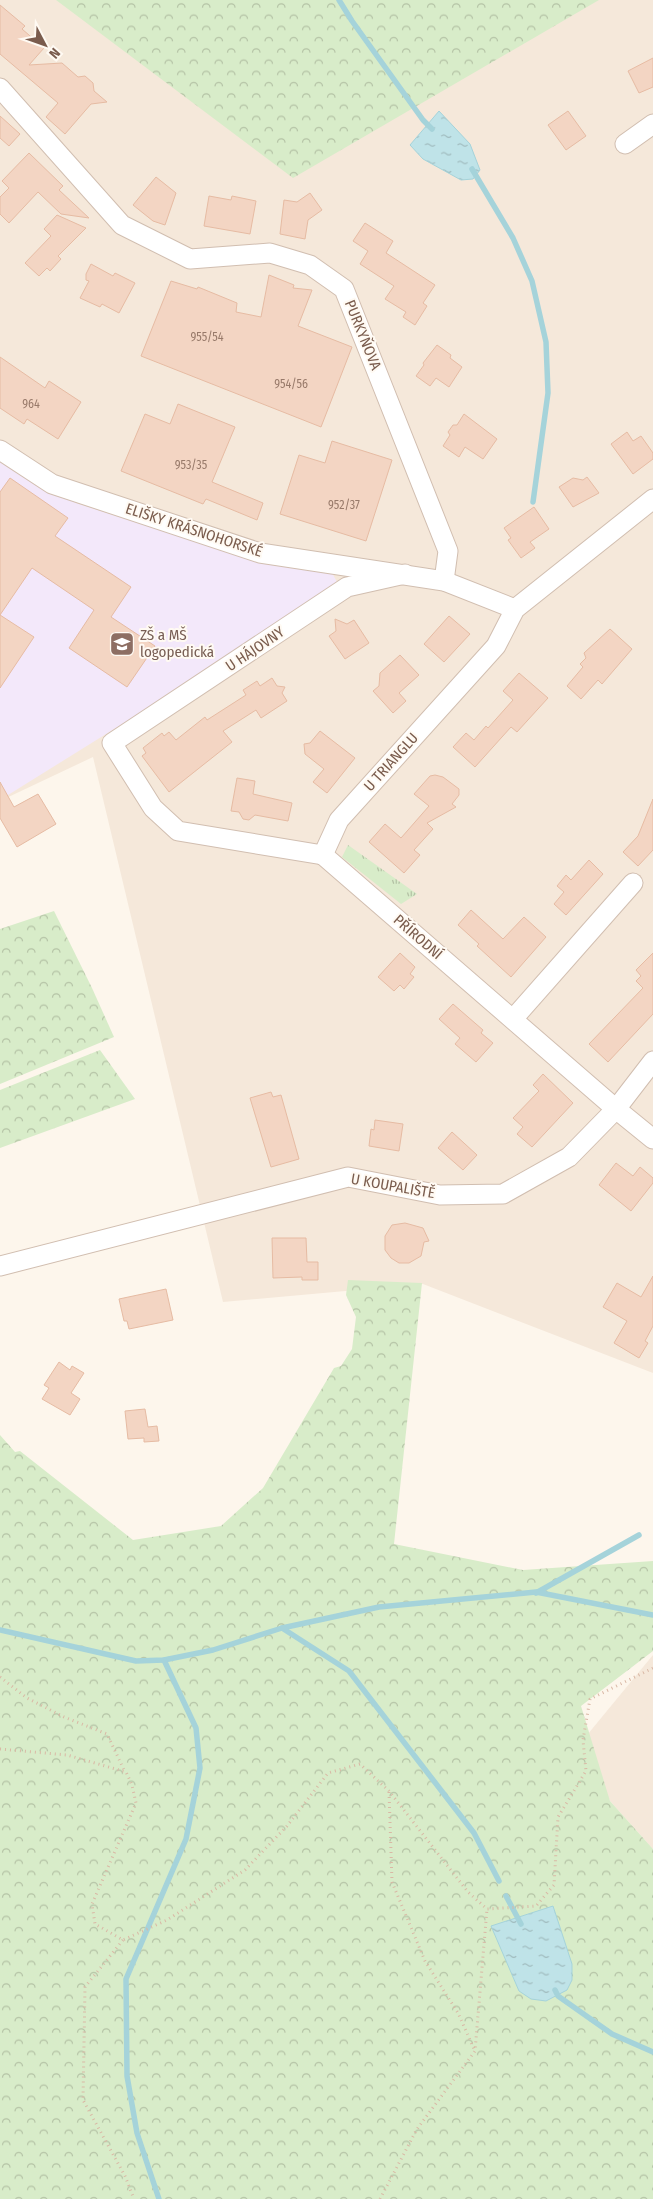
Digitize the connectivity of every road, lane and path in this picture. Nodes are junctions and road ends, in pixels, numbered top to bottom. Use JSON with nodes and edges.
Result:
{"nodes":[{"id":1,"x":0,"y":88,"type":"edge"},
{"id":2,"x":653,"y":124,"type":"edge"},
{"id":3,"x":625,"y":144,"type":"dead end"},
{"id":4,"x":0,"y":450,"type":"edge"},
{"id":5,"x":653,"y":499,"type":"edge"},
{"id":6,"x":405,"y":574,"type":"junction"},
{"id":7,"x":444,"y":581,"type":"junction"},
{"id":8,"x":515,"y":610,"type":"junction"},
{"id":9,"x":323,"y":855,"type":"junction"},
{"id":10,"x":633,"y":883,"type":"dead end"},
{"id":11,"x":513,"y":1019,"type":"junction"},
{"id":12,"x":653,"y":1060,"type":"edge"},
{"id":13,"x":616,"y":1109,"type":"junction"},
{"id":14,"x":653,"y":1139,"type":"edge"},
{"id":15,"x":0,"y":1266,"type":"edge"},
{"id":16,"x":653,"y":1668,"type":"edge"},
{"id":17,"x":0,"y":1677,"type":"edge"},
{"id":18,"x":0,"y":1748,"type":"edge"},
{"id":19,"x":126,"y":1772,"type":"junction"},
{"id":20,"x":389,"y":1791,"type":"junction"},
{"id":21,"x":487,"y":1909,"type":"junction"},
{"id":22,"x":123,"y":1940,"type":"junction"},
{"id":23,"x":475,"y":2051,"type":"junction"},
{"id":24,"x":134,"y":2199,"type":"edge"},
{"id":25,"x":380,"y":2199,"type":"edge"}],
"edges":[{"from":1,"to":7,"type":"street","name":"PURKYŇOVA"},
{"from":2,"to":3,"type":"street"},
{"from":4,"to":6,"type":"street","name":"ELIŠKY KRÁSNOHORSKÉ"},
{"from":5,"to":8,"type":"street","name":"U TRIANGLU"},
{"from":6,"to":7,"type":"street","name":"ELIŠKY KRÁSNOHORSKÉ"},
{"from":6,"to":9,"type":"street","name":"U HÁJOVNY"},
{"from":7,"to":8,"type":"street","name":"ELIŠKY KRÁSNOHORSKÉ"},
{"from":8,"to":9,"type":"street","name":"U TRIANGLU"},
{"from":9,"to":11,"type":"street","name":"PŘÍRODNÍ"},
{"from":10,"to":11,"type":"street"},
{"from":11,"to":13,"type":"street","name":"PŘÍRODNÍ"},
{"from":12,"to":13,"type":"street","name":"U KOUPALIŠTĚ"},
{"from":13,"to":14,"type":"street","name":"PŘÍRODNÍ"},
{"from":13,"to":15,"type":"street","name":"U KOUPALIŠTĚ"},
{"from":16,"to":21,"type":"path"},
{"from":17,"to":19,"type":"path"},
{"from":18,"to":19,"type":"path"},
{"from":19,"to":22,"type":"path"},
{"from":20,"to":21,"type":"path"},
{"from":20,"to":22,"type":"path"},
{"from":20,"to":23,"type":"path"},
{"from":21,"to":23,"type":"path"},
{"from":22,"to":24,"type":"path"},
{"from":23,"to":25,"type":"path"}]}
